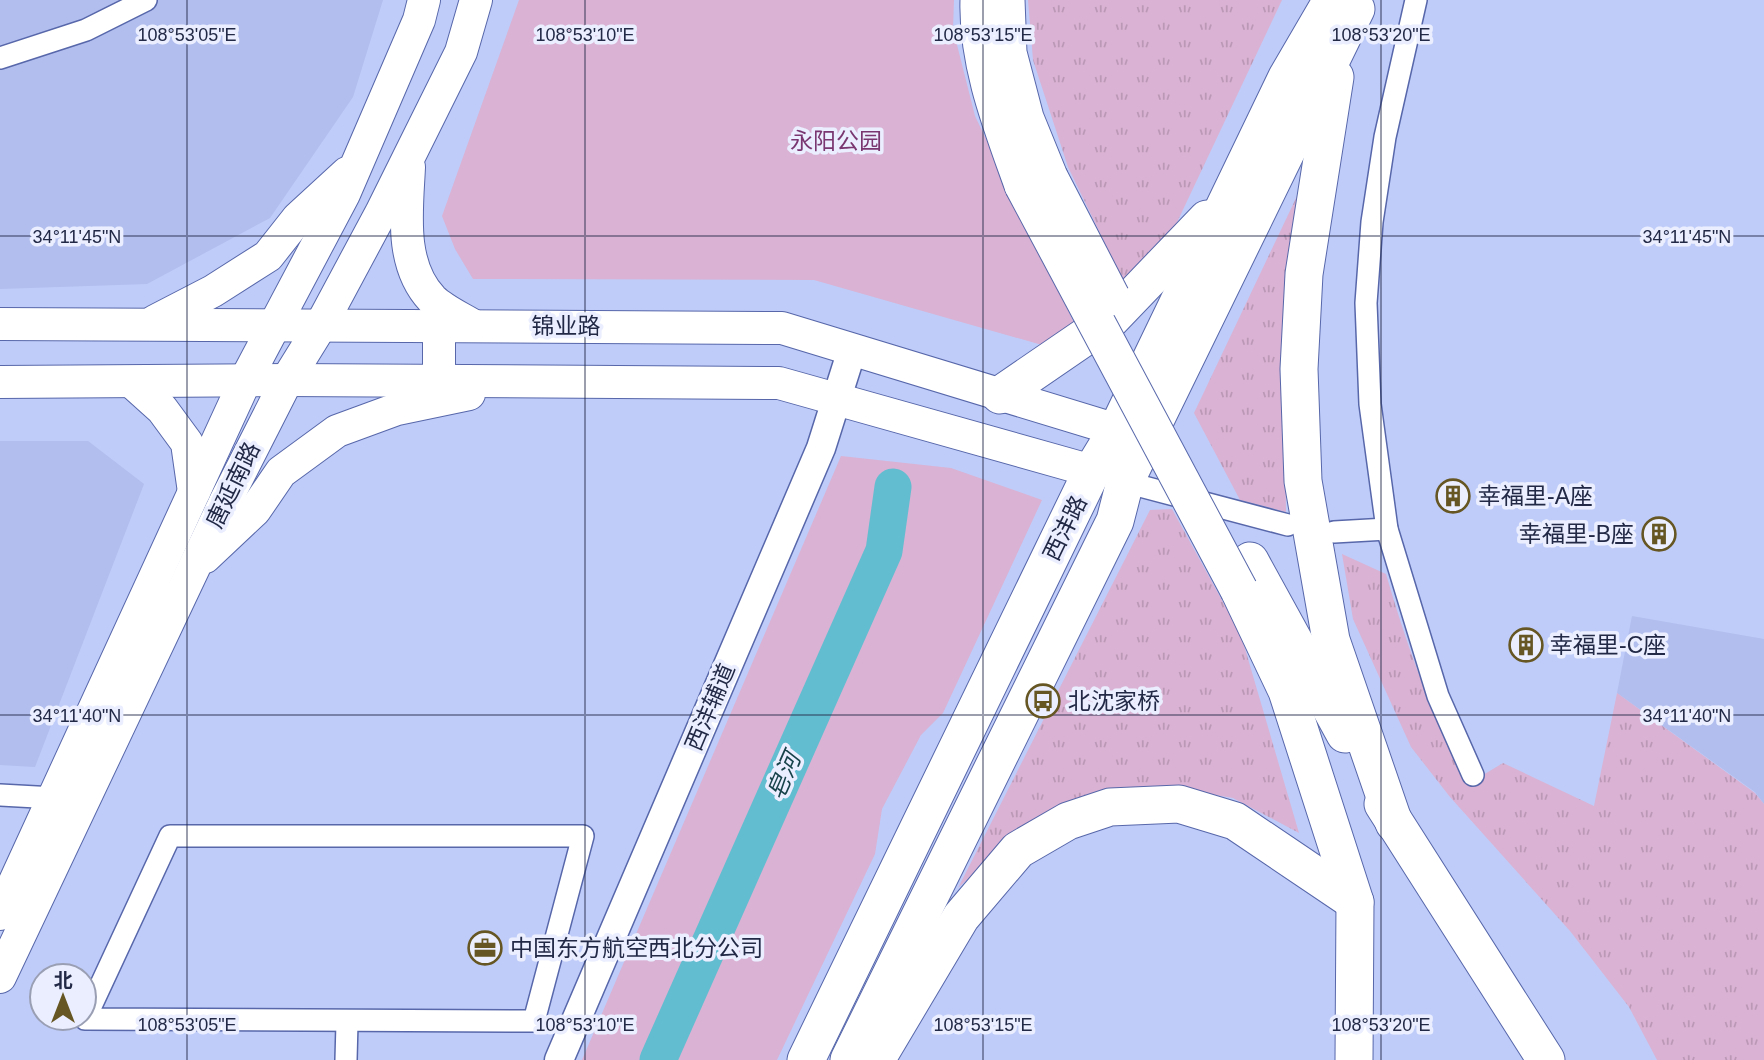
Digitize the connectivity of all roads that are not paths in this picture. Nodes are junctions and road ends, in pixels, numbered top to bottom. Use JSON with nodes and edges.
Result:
{"nodes":[{"id":1,"x":146,"y":0,"type":"edge"},
{"id":2,"x":424,"y":0,"type":"edge"},
{"id":3,"x":477,"y":0,"type":"edge"},
{"id":4,"x":979,"y":0,"type":"edge"},
{"id":5,"x":1006,"y":0,"type":"edge"},
{"id":6,"x":1416,"y":0,"type":"edge"},
{"id":7,"x":1344,"y":4,"type":"edge"},
{"id":8,"x":1340,"y":41,"type":"junction"},
{"id":9,"x":0,"y":58,"type":"edge"},
{"id":10,"x":410,"y":156,"type":"junction"},
{"id":11,"x":358,"y":162,"type":"junction"},
{"id":12,"x":1036,"y":181,"type":"junction"},
{"id":13,"x":1230,"y":196,"type":"junction"},
{"id":14,"x":0,"y":324,"type":"edge"},
{"id":15,"x":147,"y":324,"type":"junction"},
{"id":16,"x":275,"y":324,"type":"junction"},
{"id":17,"x":321,"y":324,"type":"junction"},
{"id":18,"x":439,"y":326,"type":"junction"},
{"id":19,"x":474,"y":326,"type":"junction"},
{"id":20,"x":852,"y":350,"type":"junction"},
{"id":21,"x":287,"y":380,"type":"junction"},
{"id":22,"x":245,"y":381,"type":"junction"},
{"id":23,"x":439,"y":381,"type":"junction"},
{"id":24,"x":0,"y":382,"type":"edge"},
{"id":25,"x":132,"y":382,"type":"junction"},
{"id":26,"x":527,"y":382,"type":"junction"},
{"id":27,"x":1000,"y":395,"type":"junction"},
{"id":28,"x":835,"y":400,"type":"junction"},
{"id":29,"x":1117,"y":430,"type":"junction"},
{"id":30,"x":1109,"y":477,"type":"junction"},
{"id":31,"x":194,"y":492,"type":"junction"},
{"id":32,"x":1288,"y":525,"type":"dead end"},
{"id":33,"x":1387,"y":529,"type":"junction"},
{"id":34,"x":1334,"y":532,"type":"dead end"},
{"id":35,"x":193,"y":568,"type":"junction"},
{"id":36,"x":1245,"y":576,"type":"junction"},
{"id":37,"x":1473,"y":775,"type":"dead end"},
{"id":38,"x":0,"y":795,"type":"edge"},
{"id":39,"x":55,"y":798,"type":"junction"},
{"id":40,"x":1394,"y":823,"type":"junction"},
{"id":41,"x":1355,"y":902,"type":"junction"},
{"id":42,"x":0,"y":915,"type":"edge"},
{"id":43,"x":0,"y":977,"type":"edge"},
{"id":44,"x":347,"y":1023,"type":"junction"},
{"id":45,"x":346,"y":1060,"type":"edge"},
{"id":46,"x":559,"y":1060,"type":"edge"},
{"id":47,"x":807,"y":1060,"type":"edge"},
{"id":48,"x":849,"y":1060,"type":"edge"},
{"id":49,"x":876,"y":1060,"type":"edge"},
{"id":50,"x":1354,"y":1060,"type":"edge"},
{"id":51,"x":1546,"y":1060,"type":"edge"}],
"edges":[{"from":1,"to":9,"type":"street"},
{"from":2,"to":11,"type":"main road","name":"唐延南路"},
{"from":3,"to":10,"type":"main road","name":"唐延南路"},
{"from":4,"to":12,"type":"highway"},
{"from":5,"to":12,"type":"highway"},
{"from":6,"to":33,"type":"street"},
{"from":7,"to":8,"type":"highway","name":"西沣路"},
{"from":7,"to":13,"type":"highway","name":"西沣路"},
{"from":8,"to":30,"type":"highway","name":"西沣路"},
{"from":8,"to":40,"type":"highway"},
{"from":10,"to":17,"type":"main road","name":"唐延南路"},
{"from":10,"to":19,"type":"main road"},
{"from":11,"to":15,"type":"main road"},
{"from":11,"to":16,"type":"main road","name":"唐延南路"},
{"from":12,"to":36,"type":"highway","bridge":true},
{"from":13,"to":27,"type":"highway"},
{"from":13,"to":29,"type":"highway","name":"西沣路"},
{"from":14,"to":15,"type":"main road","name":"锦业路"},
{"from":15,"to":16,"type":"main road","name":"锦业路"},
{"from":16,"to":17,"type":"main road","name":"锦业路"},
{"from":16,"to":22,"type":"main road","name":"唐延南路"},
{"from":17,"to":18,"type":"main road","name":"锦业路"},
{"from":17,"to":21,"type":"main road","name":"唐延南路"},
{"from":18,"to":19,"type":"main road","name":"锦业路"},
{"from":18,"to":23,"type":"main road"},
{"from":19,"to":20,"type":"main road","name":"锦业路"},
{"from":20,"to":27,"type":"main road","name":"锦业路"},
{"from":20,"to":28,"type":"street","name":"西沣辅道"},
{"from":21,"to":22,"type":"main road"},
{"from":21,"to":23,"type":"main road"},
{"from":21,"to":35,"type":"main road","name":"唐延南路"},
{"from":22,"to":25,"type":"main road"},
{"from":22,"to":31,"type":"main road","name":"唐延南路"},
{"from":23,"to":26,"type":"main road"},
{"from":24,"to":25,"type":"main road"},
{"from":25,"to":31,"type":"main road"},
{"from":26,"to":28,"type":"main road"},
{"from":26,"to":35,"type":"main road"},
{"from":27,"to":29,"type":"main road","name":"锦业路"},
{"from":28,"to":30,"type":"main road"},
{"from":28,"to":46,"type":"street","name":"西沣辅道"},
{"from":29,"to":30,"type":"highway","name":"西沣路"},
{"from":30,"to":32,"type":"street"},
{"from":30,"to":47,"type":"highway","name":"西沣路"},
{"from":30,"to":48,"type":"highway","name":"西沣路"},
{"from":31,"to":39,"type":"main road","name":"唐延南路"},
{"from":33,"to":34,"type":"street"},
{"from":33,"to":37,"type":"street"},
{"from":35,"to":43,"type":"main road","name":"唐延南路"},
{"from":36,"to":40,"type":"highway"},
{"from":36,"to":41,"type":"highway"},
{"from":38,"to":39,"type":"street"},
{"from":39,"to":42,"type":"main road","name":"唐延南路"},
{"from":40,"to":51,"type":"highway"},
{"from":41,"to":49,"type":"highway"},
{"from":41,"to":50,"type":"highway"},
{"from":44,"to":44,"type":"street"},
{"from":44,"to":45,"type":"street"}]}
